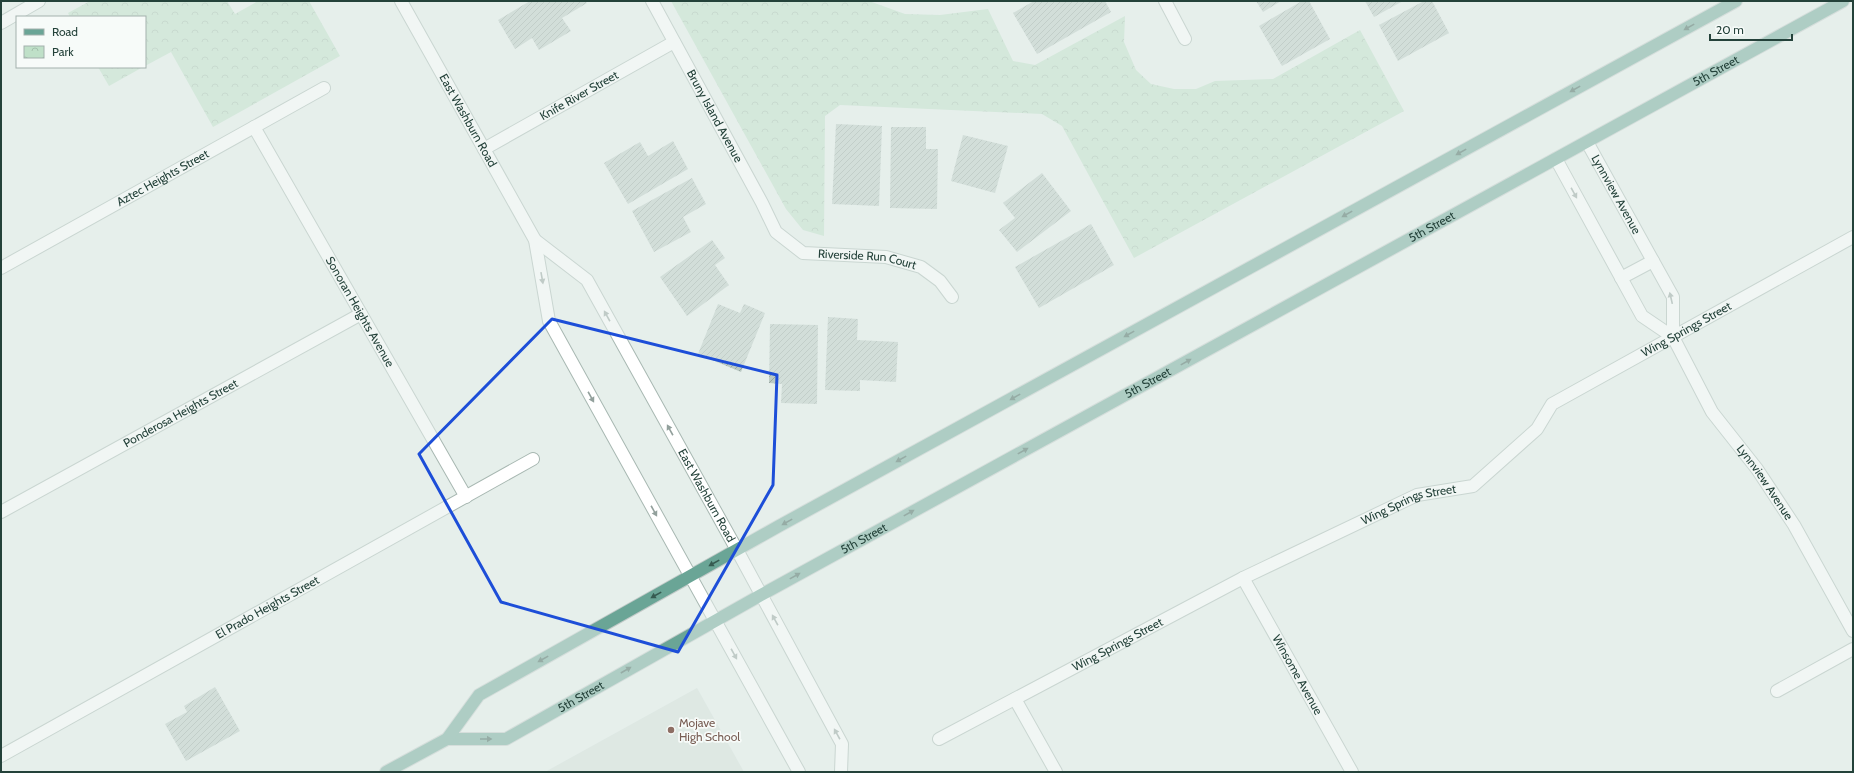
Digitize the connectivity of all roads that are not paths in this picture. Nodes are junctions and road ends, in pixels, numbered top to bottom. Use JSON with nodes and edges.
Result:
{"nodes":[{"id":1,"x":39,"y":1,"type":"edge"},
{"id":2,"x":401,"y":1,"type":"edge"},
{"id":3,"x":652,"y":1,"type":"edge"},
{"id":4,"x":1165,"y":1,"type":"edge"},
{"id":5,"x":1736,"y":1,"type":"edge"},
{"id":6,"x":1843,"y":1,"type":"edge"},
{"id":7,"x":1,"y":23,"type":"edge"},
{"id":8,"x":1185,"y":39,"type":"dead end"},
{"id":9,"x":674,"y":42,"type":"junction"},
{"id":10,"x":324,"y":88,"type":"dead end"},
{"id":11,"x":254,"y":127,"type":"junction"},
{"id":12,"x":1587,"y":142,"type":"junction"},
{"id":13,"x":484,"y":149,"type":"junction"},
{"id":14,"x":1556,"y":159,"type":"junction"},
{"id":15,"x":776,"y":232,"type":"joint"},
{"id":16,"x":1853,"y":237,"type":"edge"},
{"id":17,"x":535,"y":240,"type":"junction"},
{"id":18,"x":1653,"y":261,"type":"junction"},
{"id":19,"x":1,"y":268,"type":"edge"},
{"id":20,"x":1621,"y":278,"type":"junction"},
{"id":21,"x":952,"y":297,"type":"dead end"},
{"id":22,"x":361,"y":314,"type":"junction"},
{"id":23,"x":1672,"y":337,"type":"junction"},
{"id":24,"x":533,"y":460,"type":"dead end"},
{"id":25,"x":466,"y":497,"type":"junction"},
{"id":26,"x":1,"y":512,"type":"edge"},
{"id":27,"x":737,"y":550,"type":"junction"},
{"id":28,"x":690,"y":576,"type":"junction"},
{"id":29,"x":1243,"y":578,"type":"junction"},
{"id":30,"x":761,"y":595,"type":"junction"},
{"id":31,"x":714,"y":620,"type":"junction"},
{"id":32,"x":1853,"y":632,"type":"edge"},
{"id":33,"x":1853,"y":649,"type":"edge"},
{"id":34,"x":1777,"y":692,"type":"dead end"},
{"id":35,"x":1015,"y":699,"type":"junction"},
{"id":36,"x":447,"y":739,"type":"junction"},
{"id":37,"x":939,"y":739,"type":"dead end"},
{"id":38,"x":1,"y":756,"type":"edge"},
{"id":39,"x":386,"y":772,"type":"edge"},
{"id":40,"x":799,"y":772,"type":"edge"},
{"id":41,"x":841,"y":772,"type":"edge"},
{"id":42,"x":1056,"y":772,"type":"edge"},
{"id":43,"x":1352,"y":772,"type":"edge"}],
"edges":[{"from":1,"to":7,"type":"street"},
{"from":2,"to":13,"type":"street","name":"East Washburn Road"},
{"from":3,"to":9,"type":"street","name":"Bruny Island Avenue"},
{"from":4,"to":8,"type":"street"},
{"from":5,"to":27,"type":"main road","name":"5th Street","one_way":true},
{"from":6,"to":12,"type":"main road","name":"5th Street"},
{"from":9,"to":13,"type":"street","name":"Knife River Street"},
{"from":9,"to":15,"type":"street","name":"Bruny Island Avenue"},
{"from":10,"to":11,"type":"street","name":"Aztec Heights Street"},
{"from":11,"to":19,"type":"street","name":"Aztec Heights Street"},
{"from":11,"to":22,"type":"street","name":"Sonoran Heights Avenue"},
{"from":12,"to":14,"type":"main road","name":"5th Street"},
{"from":12,"to":18,"type":"street","name":"Lynnview Avenue"},
{"from":13,"to":17,"type":"street","name":"East Washburn Road"},
{"from":14,"to":20,"type":"street","name":"Lynnview Avenue","one_way":true},
{"from":30,"to":14,"type":"main road","name":"5th Street","one_way":true},
{"from":15,"to":21,"type":"street","name":"Riverside Run Court"},
{"from":16,"to":23,"type":"street","name":"Wing Springs Street"},
{"from":27,"to":17,"type":"street","name":"East Washburn Road","one_way":true},
{"from":17,"to":28,"type":"street","name":"East Washburn Road","one_way":true},
{"from":18,"to":20,"type":"street"},
{"from":23,"to":18,"type":"street","name":"Lynnview Avenue","one_way":true},
{"from":20,"to":23,"type":"street","name":"Lynnview Avenue"},
{"from":22,"to":25,"type":"street","name":"Sonoran Heights Avenue"},
{"from":22,"to":26,"type":"street","name":"Ponderosa Heights Street"},
{"from":23,"to":29,"type":"street","name":"Wing Springs Street"},
{"from":23,"to":32,"type":"street","name":"Lynnview Avenue"},
{"from":24,"to":25,"type":"street","name":"El Prado Heights Street"},
{"from":25,"to":38,"type":"street","name":"El Prado Heights Street"},
{"from":27,"to":28,"type":"main road","name":"5th Street","one_way":true},
{"from":27,"to":30,"type":"street","name":"East Washburn Road"},
{"from":28,"to":31,"type":"street","name":"East Washburn Road"},
{"from":28,"to":36,"type":"main road","name":"5th Street","one_way":true},
{"from":29,"to":35,"type":"street","name":"Wing Springs Street"},
{"from":29,"to":43,"type":"street","name":"Winsome Avenue"},
{"from":30,"to":31,"type":"main road","name":"5th Street"},
{"from":41,"to":30,"type":"street","name":"East Washburn Road","one_way":true},
{"from":36,"to":31,"type":"main road","name":"5th Street","one_way":true},
{"from":31,"to":40,"type":"street","name":"East Washburn Road","one_way":true},
{"from":33,"to":34,"type":"street"},
{"from":35,"to":37,"type":"street","name":"Wing Springs Street"},
{"from":35,"to":42,"type":"street"},
{"from":36,"to":39,"type":"main road","name":"5th Street"}]}
